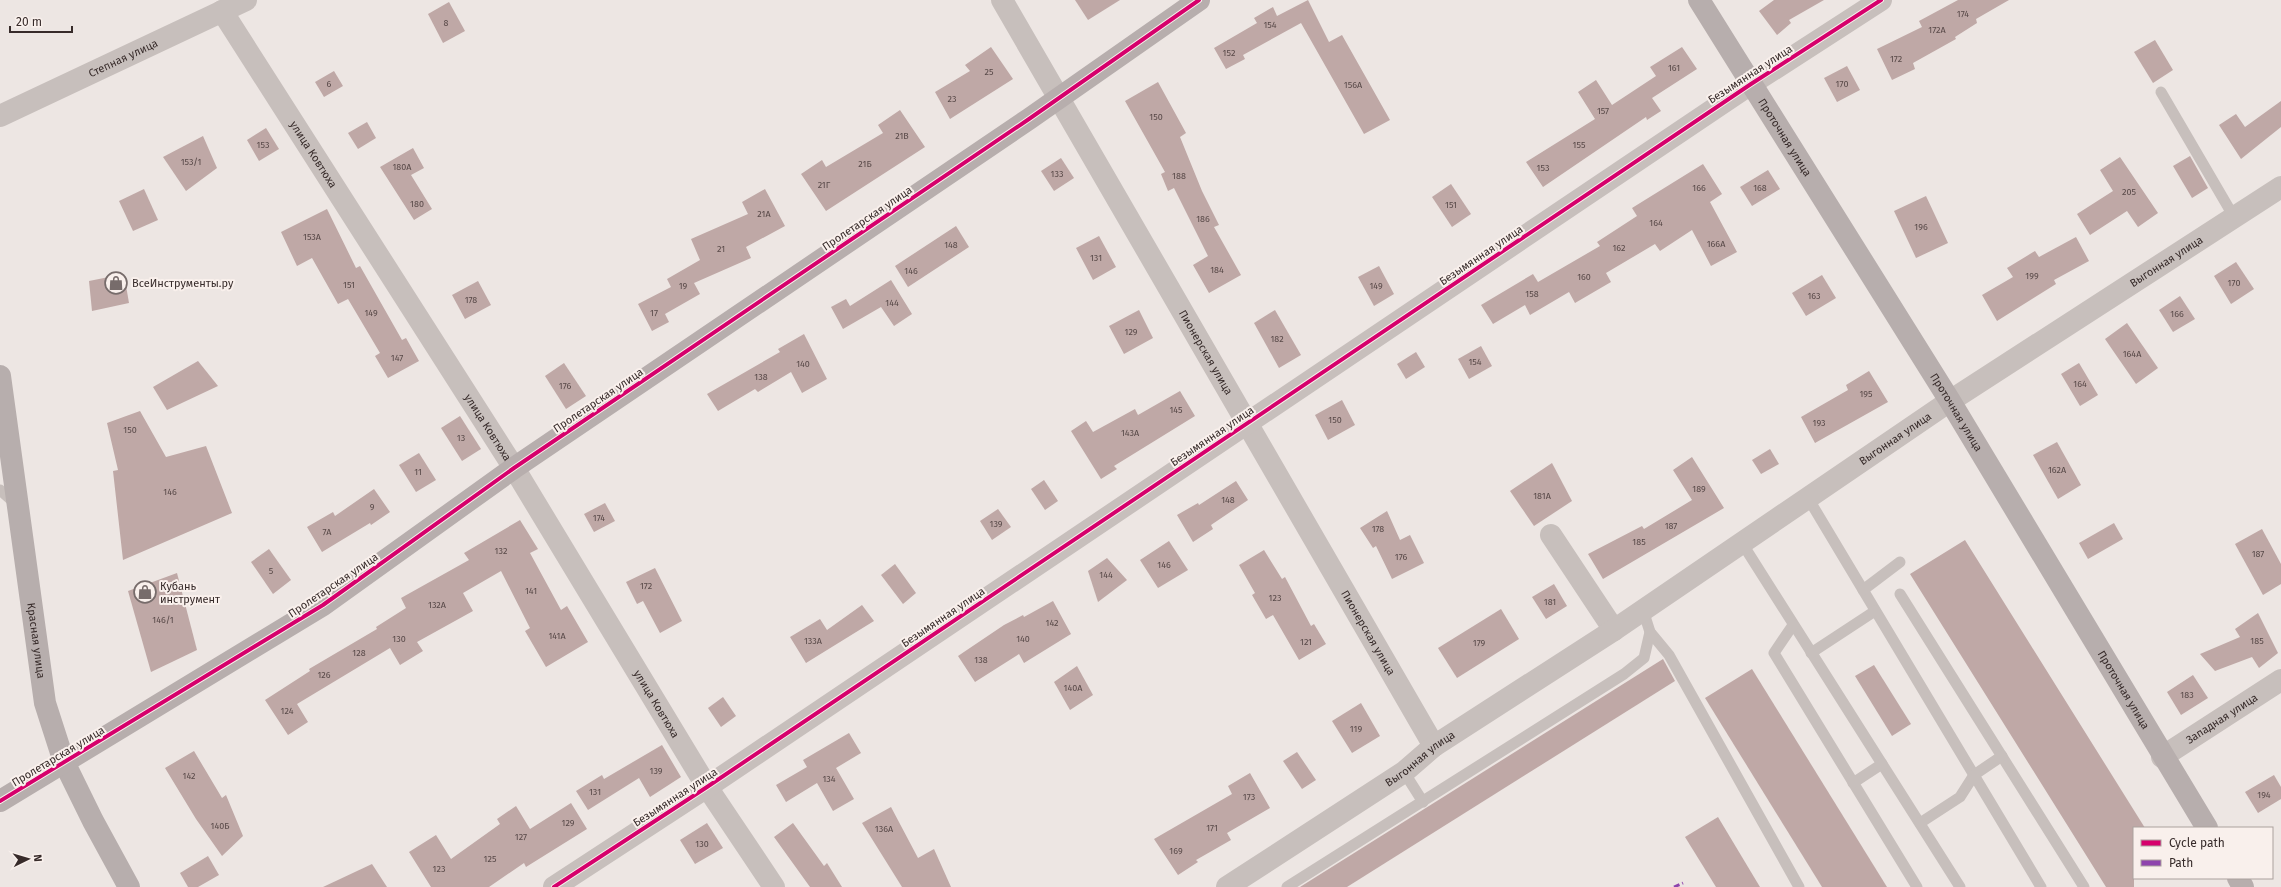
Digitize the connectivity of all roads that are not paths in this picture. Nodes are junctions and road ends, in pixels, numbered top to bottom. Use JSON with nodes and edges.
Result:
{"nodes":[{"id":1,"x":246,"y":0,"type":"edge"},
{"id":2,"x":1002,"y":0,"type":"edge"},
{"id":3,"x":1199,"y":0,"type":"edge"},
{"id":4,"x":1699,"y":0,"type":"edge"},
{"id":5,"x":1881,"y":0,"type":"edge"},
{"id":6,"x":222,"y":11,"type":"junction"},
{"id":7,"x":1751,"y":84,"type":"junction"},
{"id":8,"x":2161,"y":92,"type":"dead end"},
{"id":9,"x":1060,"y":98,"type":"junction"},
{"id":10,"x":0,"y":116,"type":"edge"},
{"id":11,"x":2281,"y":187,"type":"edge"},
{"id":12,"x":2234,"y":217,"type":"junction"},
{"id":13,"x":0,"y":376,"type":"edge"},
{"id":14,"x":1950,"y":401,"type":"junction"},
{"id":15,"x":1248,"y":422,"type":"junction"},
{"id":16,"x":514,"y":468,"type":"junction"},
{"id":17,"x":0,"y":490,"type":"edge"},
{"id":18,"x":1808,"y":498,"type":"junction"},
{"id":19,"x":18,"y":506,"type":"junction"},
{"id":20,"x":1552,"y":534,"type":"dead end"},
{"id":21,"x":1742,"y":543,"type":"junction"},
{"id":22,"x":1900,"y":562,"type":"dead end"},
{"id":23,"x":1863,"y":590,"type":"junction"},
{"id":24,"x":1900,"y":594,"type":"dead end"},
{"id":25,"x":1643,"y":610,"type":"junction"},
{"id":26,"x":1875,"y":611,"type":"junction"},
{"id":27,"x":1793,"y":625,"type":"junction"},
{"id":28,"x":1614,"y":630,"type":"junction"},
{"id":29,"x":1650,"y":632,"type":"junction"},
{"id":30,"x":1811,"y":653,"type":"junction"},
{"id":31,"x":2281,"y":680,"type":"edge"},
{"id":32,"x":1434,"y":746,"type":"junction"},
{"id":33,"x":2002,"y":756,"type":"junction"},
{"id":34,"x":2162,"y":757,"type":"junction"},
{"id":35,"x":64,"y":762,"type":"junction"},
{"id":36,"x":1882,"y":764,"type":"junction"},
{"id":37,"x":1404,"y":772,"type":"junction"},
{"id":38,"x":1974,"y":775,"type":"junction"},
{"id":39,"x":1853,"y":783,"type":"junction"},
{"id":40,"x":707,"y":787,"type":"junction"},
{"id":41,"x":0,"y":801,"type":"edge"},
{"id":42,"x":1422,"y":802,"type":"junction"},
{"id":43,"x":1920,"y":823,"type":"junction"},
{"id":44,"x":2206,"y":827,"type":"edge"},
{"id":45,"x":129,"y":887,"type":"edge"},
{"id":46,"x":554,"y":887,"type":"edge"},
{"id":47,"x":774,"y":887,"type":"edge"},
{"id":48,"x":1227,"y":887,"type":"edge"},
{"id":49,"x":1288,"y":887,"type":"edge"},
{"id":50,"x":1799,"y":887,"type":"edge"},
{"id":51,"x":1917,"y":887,"type":"edge"},
{"id":52,"x":1960,"y":887,"type":"edge"},
{"id":53,"x":2041,"y":887,"type":"edge"},
{"id":54,"x":2084,"y":887,"type":"edge"}],
"edges":[{"from":1,"to":6,"type":"street","name":"Степная улица"},
{"from":2,"to":9,"type":"street","name":"Пионерская улица"},
{"from":3,"to":9,"type":"street","name":"Пролетарская улица"},
{"from":4,"to":7,"type":"street","name":"Проточная улица"},
{"from":5,"to":7,"type":"street","name":"Безымянная улица"},
{"from":6,"to":10,"type":"street","name":"Степная улица"},
{"from":6,"to":16,"type":"street","name":"улица Ковтюха"},
{"from":7,"to":14,"type":"street","name":"Проточная улица"},
{"from":7,"to":15,"type":"street","name":"Безымянная улица"},
{"from":8,"to":12,"type":"lane"},
{"from":9,"to":15,"type":"street","name":"Пионерская улица"},
{"from":9,"to":16,"type":"street","name":"Пролетарская улица"},
{"from":11,"to":12,"type":"street","name":"Выгонная улица"},
{"from":12,"to":14,"type":"street","name":"Выгонная улица"},
{"from":13,"to":19,"type":"street","name":"Красная улица"},
{"from":14,"to":18,"type":"street","name":"Выгонная улица"},
{"from":14,"to":34,"type":"street","name":"Проточная улица"},
{"from":15,"to":32,"type":"street","name":"Пионерская улица"},
{"from":15,"to":40,"type":"street","name":"Безымянная улица"},
{"from":16,"to":35,"type":"street","name":"Пролетарская улица"},
{"from":16,"to":40,"type":"street","name":"улица Ковтюха"},
{"from":17,"to":19,"type":"lane"},
{"from":18,"to":21,"type":"street","name":"Выгонная улица"},
{"from":18,"to":23,"type":"lane"},
{"from":19,"to":35,"type":"street","name":"Красная улица"},
{"from":20,"to":28,"type":"street"},
{"from":21,"to":25,"type":"street","name":"Выгонная улица"},
{"from":21,"to":27,"type":"lane"},
{"from":22,"to":23,"type":"lane"},
{"from":23,"to":26,"type":"lane"},
{"from":24,"to":33,"type":"lane"},
{"from":25,"to":28,"type":"street","name":"Выгонная улица"},
{"from":25,"to":29,"type":"lane"},
{"from":26,"to":30,"type":"lane"},
{"from":26,"to":38,"type":"lane"},
{"from":27,"to":30,"type":"lane"},
{"from":27,"to":39,"type":"lane"},
{"from":28,"to":32,"type":"street","name":"Выгонная улица"},
{"from":29,"to":42,"type":"lane"},
{"from":29,"to":50,"type":"lane"},
{"from":30,"to":36,"type":"lane"},
{"from":31,"to":34,"type":"street","name":"Западная улица"},
{"from":32,"to":37,"type":"street","name":"Выгонная улица"},
{"from":33,"to":38,"type":"lane"},
{"from":33,"to":54,"type":"lane"},
{"from":34,"to":44,"type":"street","name":"Проточная улица"},
{"from":35,"to":41,"type":"street","name":"Пролетарская улица"},
{"from":35,"to":45,"type":"street","name":"Красная улица"},
{"from":36,"to":39,"type":"lane"},
{"from":36,"to":43,"type":"lane"},
{"from":37,"to":42,"type":"lane"},
{"from":37,"to":48,"type":"street","name":"Выгонная улица"},
{"from":38,"to":43,"type":"lane"},
{"from":38,"to":53,"type":"lane"},
{"from":39,"to":51,"type":"lane"},
{"from":40,"to":46,"type":"street","name":"Безымянная улица"},
{"from":40,"to":47,"type":"street","name":"улица Ковтюха"},
{"from":42,"to":49,"type":"lane"},
{"from":43,"to":52,"type":"lane"}]}
